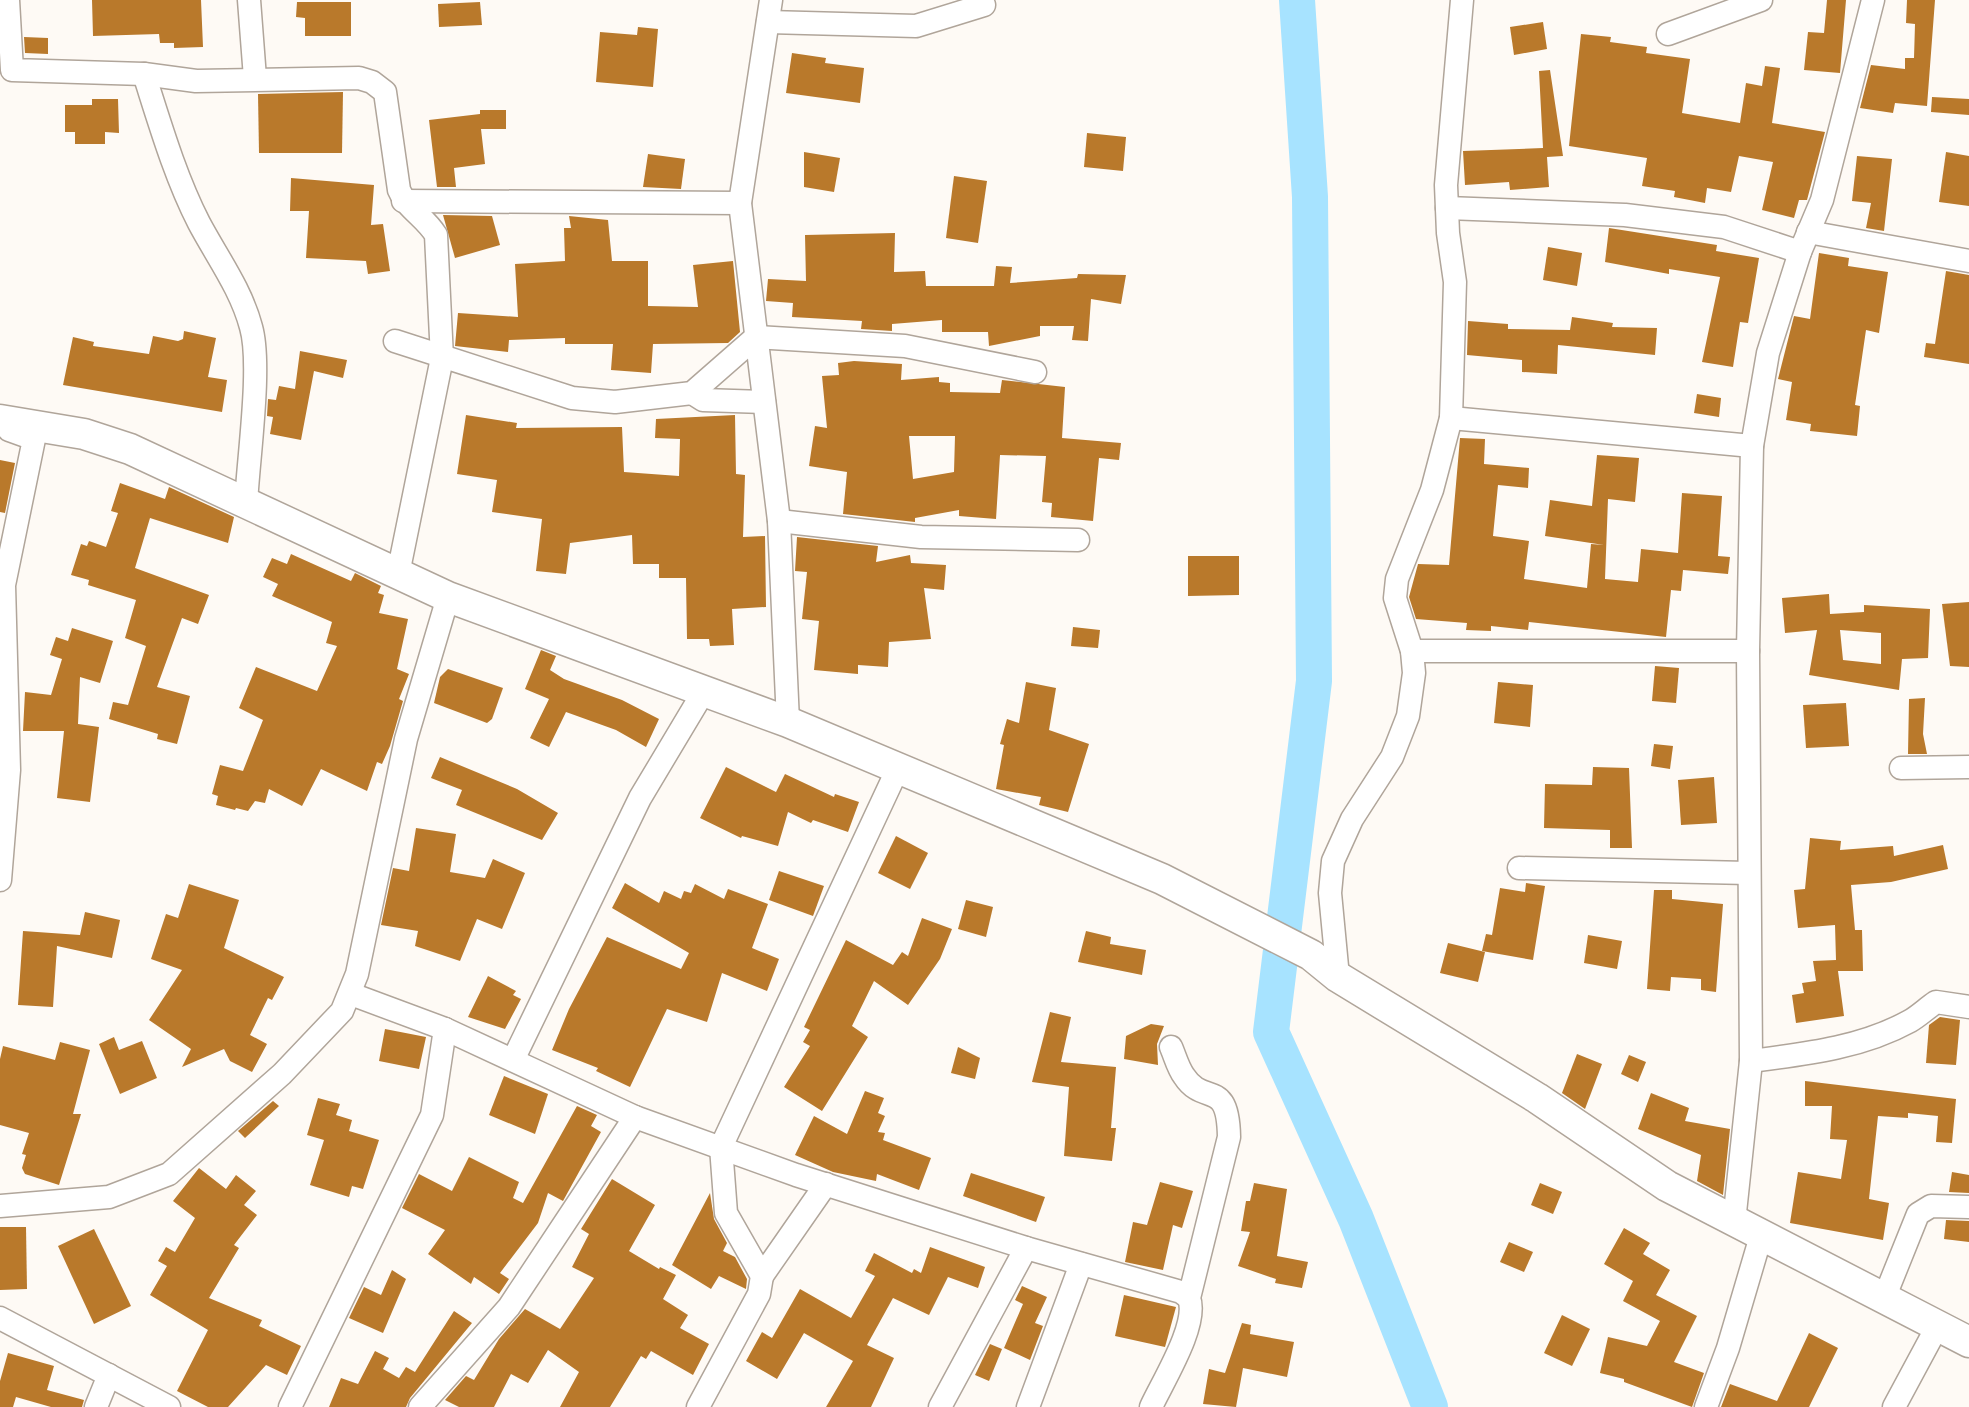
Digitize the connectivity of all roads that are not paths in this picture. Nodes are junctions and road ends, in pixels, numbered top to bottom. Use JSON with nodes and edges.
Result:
{"nodes":[{"id":1,"x":8,"y":0,"type":"edge"},
{"id":2,"x":249,"y":0,"type":"edge"},
{"id":3,"x":1462,"y":0,"type":"edge"},
{"id":4,"x":1761,"y":0,"type":"edge"},
{"id":5,"x":1873,"y":0,"type":"edge"},
{"id":6,"x":984,"y":5,"type":"dead end"},
{"id":7,"x":770,"y":11,"type":"edge"},
{"id":8,"x":1668,"y":34,"type":"dead end"},
{"id":9,"x":144,"y":74,"type":"junction"},
{"id":10,"x":255,"y":78,"type":"junction"},
{"id":11,"x":403,"y":201,"type":"junction"},
{"id":12,"x":740,"y":203,"type":"junction"},
{"id":13,"x":1447,"y":208,"type":"junction"},
{"id":14,"x":1804,"y":242,"type":"junction"},
{"id":15,"x":1969,"y":261,"type":"edge"},
{"id":16,"x":756,"y":337,"type":"junction"},
{"id":17,"x":395,"y":341,"type":"dead end"},
{"id":18,"x":442,"y":358,"type":"junction"},
{"id":19,"x":1035,"y":372,"type":"dead end"},
{"id":20,"x":692,"y":393,"type":"junction"},
{"id":21,"x":764,"y":402,"type":"junction"},
{"id":22,"x":1451,"y":418,"type":"junction"},
{"id":23,"x":0,"y":420,"type":"edge"},
{"id":24,"x":0,"y":427,"type":"edge"},
{"id":25,"x":1752,"y":446,"type":"junction"},
{"id":26,"x":246,"y":504,"type":"junction"},
{"id":27,"x":779,"y":521,"type":"junction"},
{"id":28,"x":1078,"y":540,"type":"dead end"},
{"id":29,"x":398,"y":574,"type":"junction"},
{"id":30,"x":448,"y":597,"type":"junction"},
{"id":31,"x":1412,"y":651,"type":"junction"},
{"id":32,"x":1748,"y":651,"type":"junction"},
{"id":33,"x":704,"y":691,"type":"junction"},
{"id":34,"x":788,"y":722,"type":"junction"},
{"id":35,"x":899,"y":766,"type":"junction"},
{"id":36,"x":1969,"y":767,"type":"edge"},
{"id":37,"x":1901,"y":768,"type":"dead end"},
{"id":38,"x":1519,"y":868,"type":"dead end"},
{"id":39,"x":1748,"y":873,"type":"junction"},
{"id":40,"x":0,"y":880,"type":"edge"},
{"id":41,"x":1338,"y":977,"type":"junction"},
{"id":42,"x":351,"y":994,"type":"junction"},
{"id":43,"x":1969,"y":1007,"type":"edge"},
{"id":44,"x":445,"y":1029,"type":"junction"},
{"id":45,"x":1171,"y":1047,"type":"dead end"},
{"id":46,"x":513,"y":1060,"type":"junction"},
{"id":47,"x":1751,"y":1061,"type":"junction"},
{"id":48,"x":635,"y":1117,"type":"junction"},
{"id":49,"x":721,"y":1147,"type":"junction"},
{"id":50,"x":826,"y":1184,"type":"junction"},
{"id":51,"x":0,"y":1206,"type":"edge"},
{"id":52,"x":1969,"y":1207,"type":"edge"},
{"id":53,"x":1748,"y":1229,"type":"junction"},
{"id":54,"x":1026,"y":1248,"type":"junction"},
{"id":55,"x":1081,"y":1264,"type":"junction"},
{"id":56,"x":762,"y":1276,"type":"junction"},
{"id":57,"x":1189,"y":1298,"type":"junction"},
{"id":58,"x":1883,"y":1301,"type":"junction"},
{"id":59,"x":0,"y":1318,"type":"edge"},
{"id":60,"x":1937,"y":1327,"type":"junction"},
{"id":61,"x":1969,"y":1342,"type":"edge"},
{"id":62,"x":109,"y":1375,"type":"junction"},
{"id":63,"x":708,"y":1404,"type":"edge"},
{"id":64,"x":96,"y":1407,"type":"edge"},
{"id":65,"x":169,"y":1407,"type":"edge"},
{"id":66,"x":290,"y":1407,"type":"edge"},
{"id":67,"x":420,"y":1407,"type":"edge"},
{"id":68,"x":940,"y":1407,"type":"edge"},
{"id":69,"x":1028,"y":1407,"type":"edge"},
{"id":70,"x":1151,"y":1407,"type":"edge"},
{"id":71,"x":1706,"y":1407,"type":"edge"},
{"id":72,"x":1894,"y":1407,"type":"edge"}],
"edges":[{"from":1,"to":9,"type":"street"},
{"from":2,"to":10,"type":"street"},
{"from":3,"to":13,"type":"street"},
{"from":4,"to":8,"type":"street"},
{"from":5,"to":14,"type":"street"},
{"from":6,"to":7,"type":"street"},
{"from":7,"to":12,"type":"street"},
{"from":9,"to":10,"type":"street"},
{"from":9,"to":26,"type":"street"},
{"from":10,"to":11,"type":"street"},
{"from":11,"to":12,"type":"street"},
{"from":11,"to":18,"type":"street"},
{"from":12,"to":16,"type":"street"},
{"from":13,"to":14,"type":"street"},
{"from":13,"to":22,"type":"street"},
{"from":14,"to":15,"type":"street"},
{"from":14,"to":25,"type":"street"},
{"from":16,"to":19,"type":"street"},
{"from":16,"to":20,"type":"street"},
{"from":16,"to":21,"type":"street"},
{"from":17,"to":18,"type":"street"},
{"from":18,"to":20,"type":"street"},
{"from":18,"to":29,"type":"street"},
{"from":20,"to":21,"type":"street"},
{"from":21,"to":27,"type":"street"},
{"from":22,"to":25,"type":"street"},
{"from":22,"to":31,"type":"street"},
{"from":23,"to":26,"type":"street"},
{"from":24,"to":40,"type":"street"},
{"from":25,"to":32,"type":"street"},
{"from":26,"to":29,"type":"street"},
{"from":27,"to":28,"type":"street"},
{"from":27,"to":34,"type":"street"},
{"from":29,"to":30,"type":"street"},
{"from":30,"to":33,"type":"street"},
{"from":30,"to":42,"type":"street"},
{"from":31,"to":32,"type":"street"},
{"from":31,"to":41,"type":"street"},
{"from":32,"to":39,"type":"street"},
{"from":33,"to":34,"type":"street"},
{"from":33,"to":46,"type":"street"},
{"from":34,"to":35,"type":"street"},
{"from":35,"to":41,"type":"street"},
{"from":35,"to":49,"type":"street"},
{"from":36,"to":37,"type":"street"},
{"from":38,"to":39,"type":"street"},
{"from":39,"to":47,"type":"street"},
{"from":41,"to":53,"type":"street"},
{"from":42,"to":44,"type":"street"},
{"from":42,"to":51,"type":"street"},
{"from":43,"to":47,"type":"street"},
{"from":44,"to":46,"type":"street"},
{"from":44,"to":66,"type":"street"},
{"from":45,"to":57,"type":"street"},
{"from":46,"to":48,"type":"street"},
{"from":47,"to":53,"type":"street"},
{"from":48,"to":49,"type":"street"},
{"from":48,"to":67,"type":"street"},
{"from":49,"to":50,"type":"street"},
{"from":49,"to":56,"type":"street"},
{"from":50,"to":54,"type":"street"},
{"from":50,"to":56,"type":"street"},
{"from":52,"to":58,"type":"street"},
{"from":53,"to":58,"type":"street"},
{"from":53,"to":71,"type":"street"},
{"from":54,"to":55,"type":"street"},
{"from":54,"to":68,"type":"street"},
{"from":55,"to":57,"type":"street"},
{"from":55,"to":69,"type":"street"},
{"from":56,"to":63,"type":"street"},
{"from":57,"to":70,"type":"street"},
{"from":58,"to":60,"type":"street"},
{"from":59,"to":62,"type":"street"},
{"from":60,"to":61,"type":"street"},
{"from":60,"to":72,"type":"street"},
{"from":62,"to":64,"type":"street"},
{"from":62,"to":65,"type":"street"}]}
